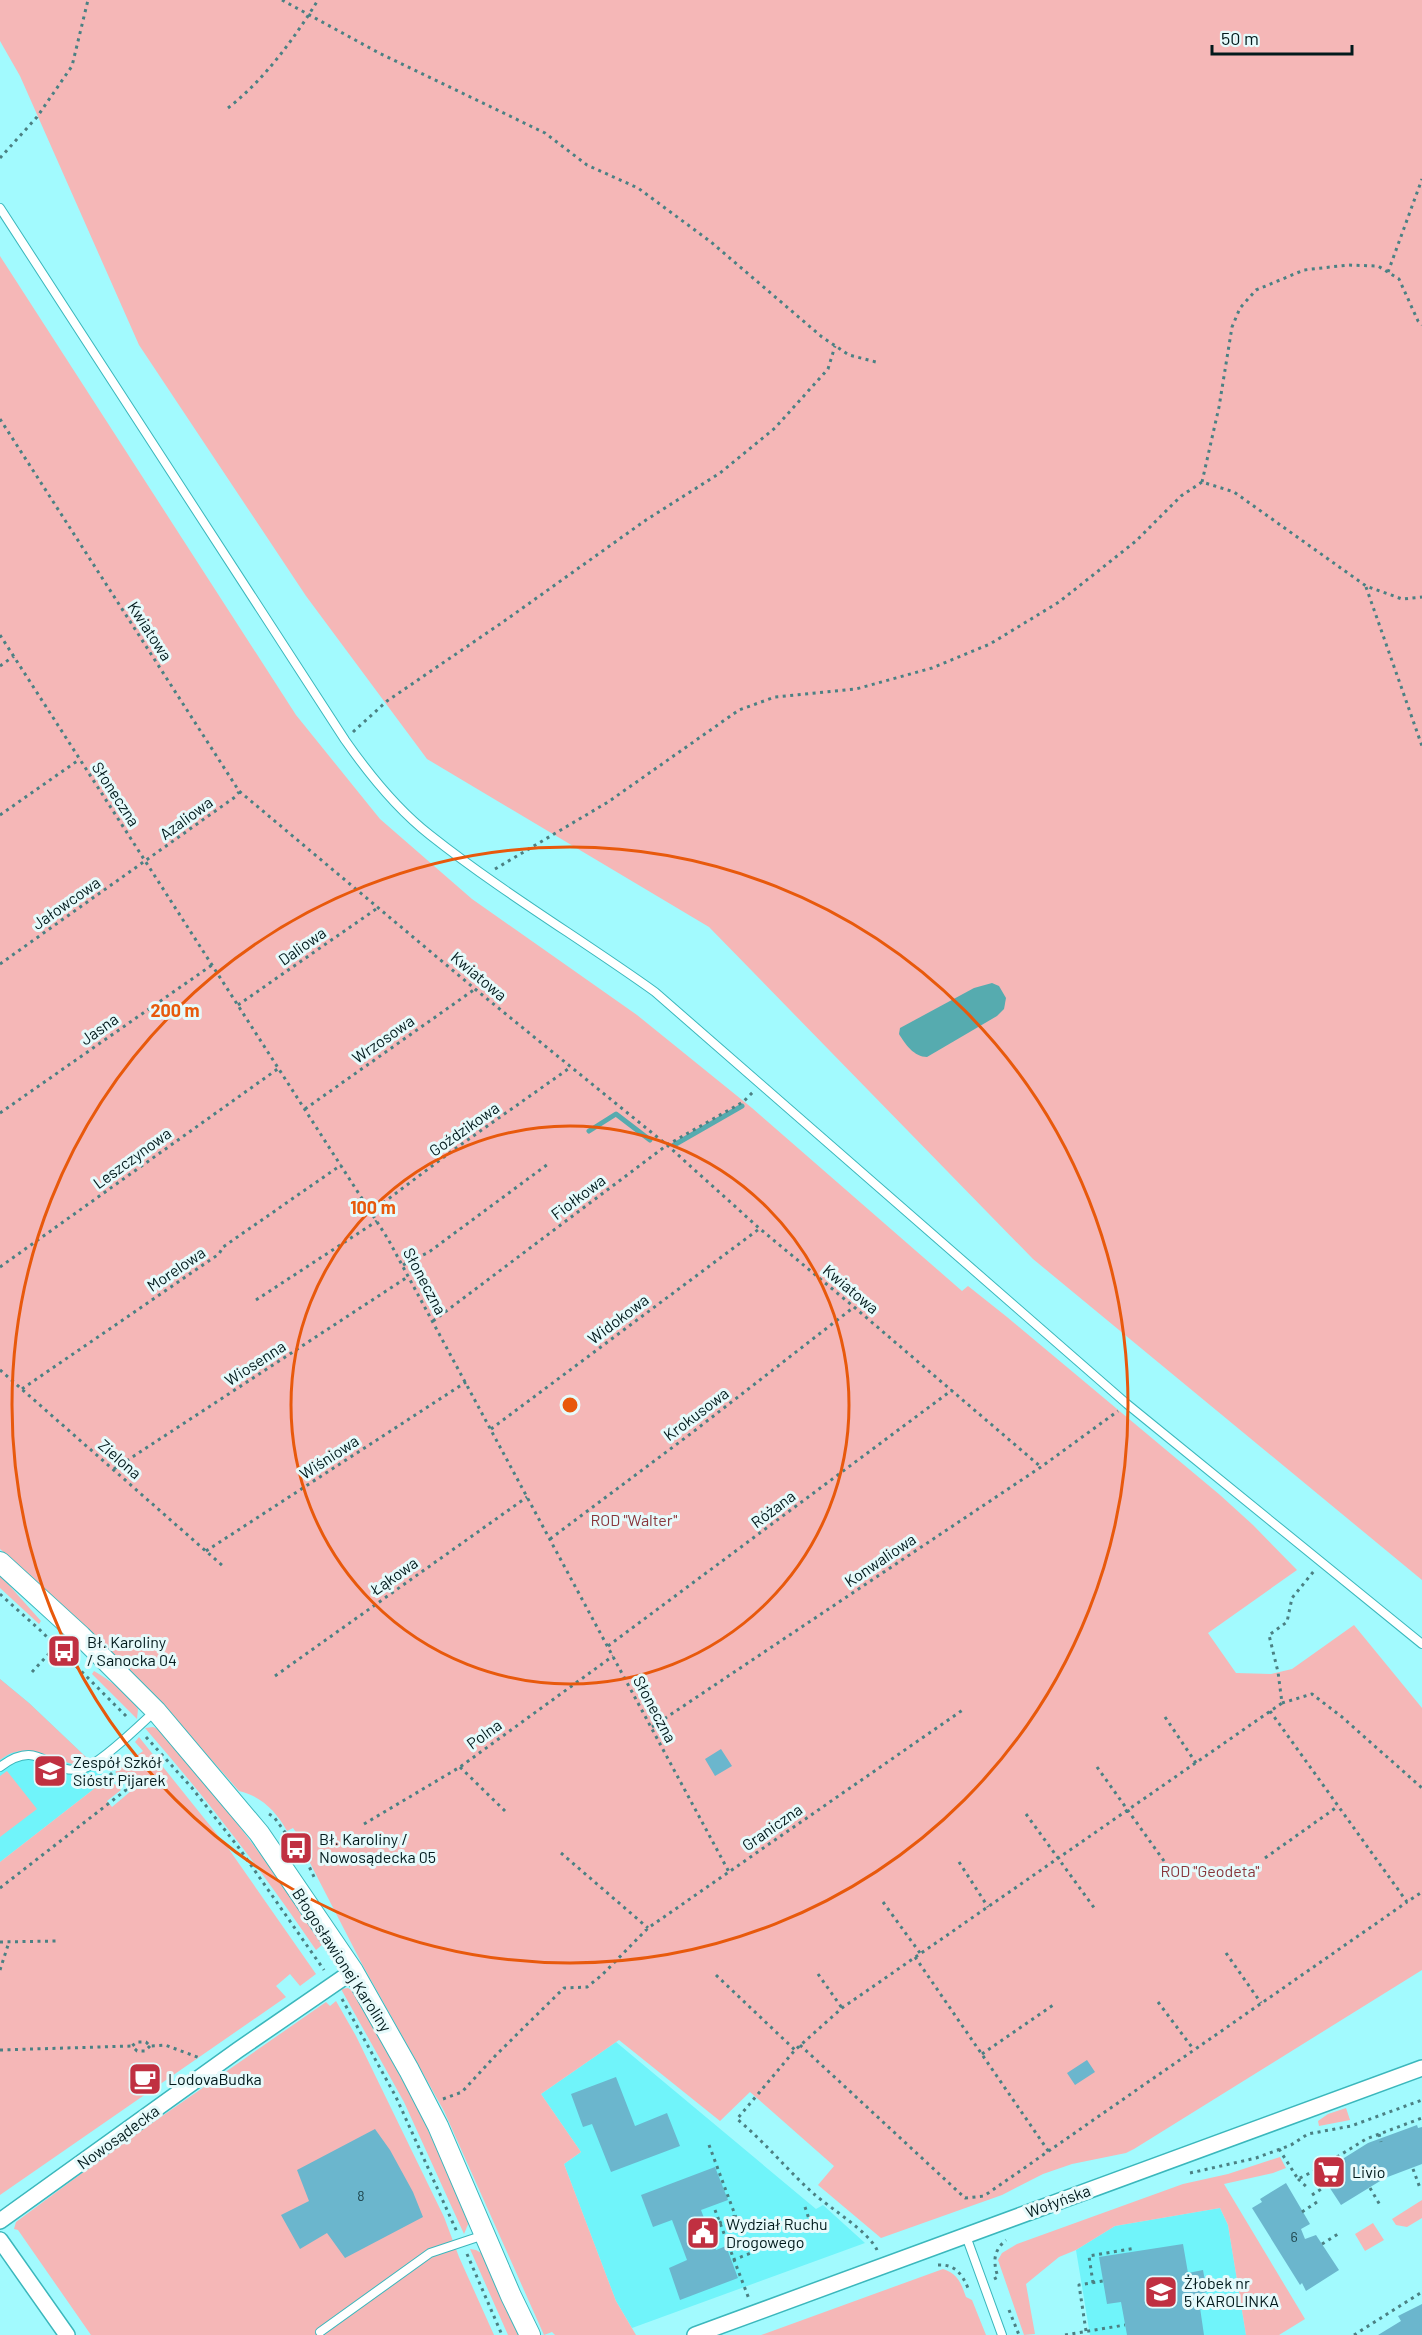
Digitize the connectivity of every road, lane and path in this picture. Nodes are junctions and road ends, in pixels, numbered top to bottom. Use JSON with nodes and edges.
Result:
{"nodes":[{"id":1,"x":88,"y":0,"type":"edge"},
{"id":2,"x":282,"y":0,"type":"edge"},
{"id":3,"x":318,"y":0,"type":"edge"},
{"id":4,"x":309,"y":15,"type":"junction"},
{"id":5,"x":228,"y":108,"type":"dead end"},
{"id":6,"x":0,"y":158,"type":"edge"},
{"id":7,"x":1422,"y":179,"type":"edge"},
{"id":8,"x":0,"y":208,"type":"edge"},
{"id":9,"x":1388,"y":272,"type":"junction"},
{"id":10,"x":1422,"y":325,"type":"edge"},
{"id":11,"x":835,"y":346,"type":"junction"},
{"id":12,"x":876,"y":362,"type":"dead end"},
{"id":13,"x":0,"y":419,"type":"edge"},
{"id":14,"x":1202,"y":482,"type":"junction"},
{"id":15,"x":1366,"y":586,"type":"junction"},
{"id":16,"x":1422,"y":597,"type":"edge"},
{"id":17,"x":0,"y":635,"type":"edge"},
{"id":18,"x":14,"y":656,"type":"junction"},
{"id":19,"x":0,"y":666,"type":"edge"},
{"id":20,"x":345,"y":740,"type":"junction"},
{"id":21,"x":1422,"y":746,"type":"edge"},
{"id":22,"x":80,"y":759,"type":"junction"},
{"id":23,"x":239,"y":791,"type":"junction"},
{"id":24,"x":0,"y":815,"type":"edge"},
{"id":25,"x":146,"y":862,"type":"junction"},
{"id":26,"x":485,"y":874,"type":"junction"},
{"id":27,"x":379,"y":908,"type":"junction"},
{"id":28,"x":0,"y":964,"type":"edge"},
{"id":29,"x":212,"y":965,"type":"junction"},
{"id":30,"x":475,"y":989,"type":"junction"},
{"id":31,"x":238,"y":1005,"type":"junction"},
{"id":32,"x":572,"y":1067,"type":"junction"},
{"id":33,"x":279,"y":1068,"type":"junction"},
{"id":34,"x":743,"y":1102,"type":"dead end"},
{"id":35,"x":305,"y":1109,"type":"junction"},
{"id":36,"x":0,"y":1113,"type":"edge"},
{"id":37,"x":667,"y":1145,"type":"junction"},
{"id":38,"x":548,"y":1164,"type":"dead end"},
{"id":39,"x":341,"y":1165,"type":"junction"},
{"id":40,"x":371,"y":1212,"type":"junction"},
{"id":41,"x":377,"y":1221,"type":"junction"},
{"id":42,"x":759,"y":1228,"type":"junction"},
{"id":43,"x":403,"y":1265,"type":"junction"},
{"id":44,"x":0,"y":1267,"type":"edge"},
{"id":45,"x":409,"y":1276,"type":"junction"},
{"id":46,"x":256,"y":1300,"type":"dead end"},
{"id":47,"x":854,"y":1307,"type":"junction"},
{"id":48,"x":433,"y":1321,"type":"junction"},
{"id":49,"x":0,"y":1370,"type":"edge"},
{"id":50,"x":466,"y":1382,"type":"junction"},
{"id":51,"x":22,"y":1389,"type":"junction"},
{"id":52,"x":952,"y":1390,"type":"junction"},
{"id":53,"x":1119,"y":1410,"type":"dead end"},
{"id":54,"x":491,"y":1430,"type":"junction"},
{"id":55,"x":1041,"y":1467,"type":"junction"},
{"id":56,"x":114,"y":1469,"type":"junction"},
{"id":57,"x":527,"y":1497,"type":"junction"},
{"id":58,"x":550,"y":1539,"type":"junction"},
{"id":59,"x":206,"y":1551,"type":"junction"},
{"id":60,"x":0,"y":1562,"type":"edge"},
{"id":61,"x":1321,"y":1562,"type":"junction"},
{"id":62,"x":224,"y":1567,"type":"dead end"},
{"id":63,"x":0,"y":1594,"type":"edge"},
{"id":64,"x":1422,"y":1644,"type":"edge"},
{"id":65,"x":56,"y":1646,"type":"junction"},
{"id":66,"x":608,"y":1646,"type":"junction"},
{"id":67,"x":613,"y":1656,"type":"junction"},
{"id":68,"x":32,"y":1672,"type":"dead end"},
{"id":69,"x":275,"y":1676,"type":"dead end"},
{"id":70,"x":1282,"y":1703,"type":"junction"},
{"id":71,"x":964,"y":1709,"type":"dead end"},
{"id":72,"x":156,"y":1711,"type":"junction"},
{"id":73,"x":1270,"y":1711,"type":"junction"},
{"id":74,"x":1165,"y":1717,"type":"dead end"},
{"id":75,"x":137,"y":1727,"type":"junction"},
{"id":76,"x":652,"y":1728,"type":"junction"},
{"id":77,"x":121,"y":1761,"type":"dead end"},
{"id":78,"x":1196,"y":1763,"type":"junction"},
{"id":79,"x":0,"y":1767,"type":"edge"},
{"id":80,"x":460,"y":1767,"type":"junction"},
{"id":81,"x":1097,"y":1767,"type":"dead end"},
{"id":82,"x":1422,"y":1788,"type":"edge"},
{"id":83,"x":1337,"y":1807,"type":"junction"},
{"id":84,"x":1129,"y":1810,"type":"junction"},
{"id":85,"x":505,"y":1811,"type":"dead end"},
{"id":86,"x":1026,"y":1814,"type":"dead end"},
{"id":87,"x":364,"y":1824,"type":"dead end"},
{"id":88,"x":561,"y":1853,"type":"dead end"},
{"id":89,"x":1059,"y":1858,"type":"junction"},
{"id":90,"x":1265,"y":1858,"type":"dead end"},
{"id":91,"x":1164,"y":1861,"type":"dead end"},
{"id":92,"x":959,"y":1862,"type":"dead end"},
{"id":93,"x":729,"y":1872,"type":"junction"},
{"id":94,"x":0,"y":1888,"type":"edge"},
{"id":95,"x":1422,"y":1892,"type":"edge"},
{"id":96,"x":883,"y":1902,"type":"dead end"},
{"id":97,"x":1407,"y":1902,"type":"junction"},
{"id":98,"x":988,"y":1906,"type":"junction"},
{"id":99,"x":1095,"y":1909,"type":"dead end"},
{"id":100,"x":648,"y":1928,"type":"junction"},
{"id":101,"x":58,"y":1941,"type":"dead end"},
{"id":102,"x":0,"y":1942,"type":"edge"},
{"id":103,"x":9,"y":1942,"type":"junction"},
{"id":104,"x":920,"y":1953,"type":"junction"},
{"id":105,"x":1226,"y":1953,"type":"dead end"},
{"id":106,"x":915,"y":1957,"type":"junction"},
{"id":107,"x":0,"y":1970,"type":"edge"},
{"id":108,"x":353,"y":1971,"type":"junction"},
{"id":109,"x":818,"y":1974,"type":"dead end"},
{"id":110,"x":716,"y":1975,"type":"dead end"},
{"id":111,"x":333,"y":1984,"type":"junction"},
{"id":112,"x":1158,"y":2002,"type":"dead end"},
{"id":113,"x":1261,"y":2002,"type":"junction"},
{"id":114,"x":1056,"y":2003,"type":"dead end"},
{"id":115,"x":842,"y":2008,"type":"junction"},
{"id":116,"x":800,"y":2045,"type":"junction"},
{"id":117,"x":132,"y":2046,"type":"junction"},
{"id":118,"x":150,"y":2046,"type":"junction"},
{"id":119,"x":0,"y":2050,"type":"edge"},
{"id":120,"x":795,"y":2050,"type":"junction"},
{"id":121,"x":1194,"y":2050,"type":"junction"},
{"id":122,"x":982,"y":2054,"type":"junction"},
{"id":123,"x":202,"y":2059,"type":"dead end"},
{"id":124,"x":1422,"y":2068,"type":"edge"},
{"id":125,"x":1422,"y":2100,"type":"edge"},
{"id":126,"x":428,"y":2106,"type":"junction"},
{"id":127,"x":1422,"y":2118,"type":"edge"},
{"id":128,"x":1407,"y":2123,"type":"junction"},
{"id":129,"x":1408,"y":2128,"type":"dead end"},
{"id":130,"x":1378,"y":2134,"type":"junction"},
{"id":131,"x":1381,"y":2142,"type":"dead end"},
{"id":132,"x":1357,"y":2144,"type":"junction"},
{"id":133,"x":709,"y":2145,"type":"dead end"},
{"id":134,"x":1279,"y":2149,"type":"junction"},
{"id":135,"x":1359,"y":2149,"type":"dead end"},
{"id":136,"x":1049,"y":2152,"type":"junction"},
{"id":137,"x":1323,"y":2165,"type":"junction"},
{"id":138,"x":1326,"y":2169,"type":"dead end"},
{"id":139,"x":1413,"y":2169,"type":"dead end"},
{"id":140,"x":1316,"y":2170,"type":"junction"},
{"id":141,"x":1184,"y":2174,"type":"dead end"},
{"id":142,"x":1298,"y":2179,"type":"junction"},
{"id":143,"x":1308,"y":2188,"type":"dead end"},
{"id":144,"x":1370,"y":2188,"type":"dead end"},
{"id":145,"x":1420,"y":2188,"type":"dead end"},
{"id":146,"x":1312,"y":2194,"type":"dead end"},
{"id":147,"x":1317,"y":2202,"type":"dead end"},
{"id":148,"x":1380,"y":2205,"type":"dead end"},
{"id":149,"x":805,"y":2207,"type":"dead end"},
{"id":150,"x":715,"y":2210,"type":"dead end"},
{"id":151,"x":1302,"y":2212,"type":"dead end"},
{"id":152,"x":735,"y":2216,"type":"junction"},
{"id":153,"x":0,"y":2221,"type":"edge"},
{"id":154,"x":766,"y":2221,"type":"dead end"},
{"id":155,"x":719,"y":2223,"type":"junction"},
{"id":156,"x":708,"y":2229,"type":"dead end"},
{"id":157,"x":814,"y":2234,"type":"dead end"},
{"id":158,"x":1338,"y":2234,"type":"dead end"},
{"id":159,"x":485,"y":2235,"type":"junction"},
{"id":160,"x":866,"y":2236,"type":"dead end"},
{"id":161,"x":966,"y":2236,"type":"junction"},
{"id":162,"x":460,"y":2238,"type":"dead end"},
{"id":163,"x":1007,"y":2239,"type":"dead end"},
{"id":164,"x":0,"y":2240,"type":"edge"},
{"id":165,"x":774,"y":2244,"type":"dead end"},
{"id":166,"x":1322,"y":2244,"type":"dead end"},
{"id":167,"x":1136,"y":2248,"type":"dead end"},
{"id":168,"x":465,"y":2251,"type":"dead end"},
{"id":169,"x":733,"y":2260,"type":"junction"},
{"id":170,"x":934,"y":2266,"type":"dead end"},
{"id":171,"x":998,"y":2277,"type":"dead end"},
{"id":172,"x":1103,"y":2281,"type":"dead end"},
{"id":173,"x":1093,"y":2283,"type":"junction"},
{"id":174,"x":968,"y":2288,"type":"dead end"},
{"id":175,"x":1422,"y":2292,"type":"edge"},
{"id":176,"x":749,"y":2301,"type":"dead end"},
{"id":177,"x":1406,"y":2303,"type":"junction"},
{"id":178,"x":1409,"y":2309,"type":"dead end"},
{"id":179,"x":1125,"y":2325,"type":"dead end"},
{"id":180,"x":1015,"y":2326,"type":"dead end"},
{"id":181,"x":1086,"y":2331,"type":"junction"},
{"id":182,"x":320,"y":2332,"type":"dead end"},
{"id":183,"x":1073,"y":2334,"type":"edge"},
{"id":184,"x":67,"y":2335,"type":"edge"},
{"id":185,"x":502,"y":2335,"type":"edge"},
{"id":186,"x":530,"y":2335,"type":"edge"},
{"id":187,"x":695,"y":2335,"type":"edge"},
{"id":188,"x":1002,"y":2335,"type":"edge"},
{"id":189,"x":1019,"y":2335,"type":"edge"},
{"id":190,"x":1065,"y":2335,"type":"edge"},
{"id":191,"x":1355,"y":2335,"type":"edge"}],
"edges":[{"from":1,"to":6,"type":"path"},
{"from":2,"to":4,"type":"path"},
{"from":3,"to":4,"type":"path"},
{"from":4,"to":5,"type":"path"},
{"from":4,"to":11,"type":"path"},
{"from":7,"to":9,"type":"path"},
{"from":8,"to":20,"type":"lane"},
{"from":9,"to":10,"type":"path"},
{"from":9,"to":14,"type":"path"},
{"from":11,"to":12,"type":"path"},
{"from":11,"to":20,"type":"path"},
{"from":13,"to":23,"type":"path","name":"Kwiatowa"},
{"from":14,"to":15,"type":"path"},
{"from":14,"to":26,"type":"path"},
{"from":15,"to":16,"type":"path"},
{"from":15,"to":21,"type":"path"},
{"from":17,"to":18,"type":"path","name":"Słoneczna"},
{"from":18,"to":19,"type":"path"},
{"from":18,"to":22,"type":"path","name":"Słoneczna"},
{"from":20,"to":26,"type":"lane"},
{"from":22,"to":24,"type":"path"},
{"from":22,"to":25,"type":"path","name":"Słoneczna"},
{"from":23,"to":25,"type":"path","name":"Azaliowa"},
{"from":23,"to":27,"type":"path","name":"Kwiatowa"},
{"from":25,"to":28,"type":"path","name":"Jałowcowa"},
{"from":25,"to":29,"type":"path","name":"Słoneczna"},
{"from":26,"to":61,"type":"lane"},
{"from":27,"to":30,"type":"path","name":"Kwiatowa"},
{"from":27,"to":31,"type":"path","name":"Daliowa"},
{"from":29,"to":31,"type":"path","name":"Słoneczna"},
{"from":29,"to":36,"type":"path","name":"Jasna"},
{"from":30,"to":32,"type":"path","name":"Kwiatowa"},
{"from":30,"to":35,"type":"path","name":"Wrzosowa"},
{"from":31,"to":33,"type":"path","name":"Słoneczna"},
{"from":32,"to":37,"type":"path","name":"Kwiatowa"},
{"from":32,"to":40,"type":"path","name":"Goździkowa"},
{"from":33,"to":35,"type":"path","name":"Słoneczna"},
{"from":33,"to":44,"type":"path","name":"Leszczynowa"},
{"from":34,"to":37,"type":"path","name":"Fiołkowa"},
{"from":35,"to":39,"type":"path","name":"Słoneczna"},
{"from":37,"to":42,"type":"path","name":"Kwiatowa"},
{"from":37,"to":48,"type":"path","name":"Fiołkowa"},
{"from":38,"to":43,"type":"path"},
{"from":39,"to":40,"type":"path","name":"Słoneczna"},
{"from":39,"to":51,"type":"path","name":"Morelowa"},
{"from":40,"to":41,"type":"path","name":"Słoneczna"},
{"from":41,"to":43,"type":"path","name":"Słoneczna"},
{"from":41,"to":46,"type":"path"},
{"from":42,"to":47,"type":"path","name":"Kwiatowa"},
{"from":42,"to":54,"type":"path","name":"Widokowa"},
{"from":43,"to":45,"type":"path","name":"Słoneczna"},
{"from":45,"to":48,"type":"path","name":"Słoneczna"},
{"from":45,"to":56,"type":"path","name":"Wiosenna"},
{"from":47,"to":52,"type":"path","name":"Kwiatowa"},
{"from":47,"to":58,"type":"path","name":"Krokusowa"},
{"from":48,"to":50,"type":"path","name":"Słoneczna"},
{"from":49,"to":51,"type":"path","name":"Zielona"},
{"from":50,"to":54,"type":"path","name":"Słoneczna"},
{"from":50,"to":59,"type":"path","name":"Wiśniowa"},
{"from":51,"to":56,"type":"path","name":"Zielona"},
{"from":52,"to":55,"type":"path","name":"Kwiatowa"},
{"from":52,"to":66,"type":"path","name":"Różana"},
{"from":53,"to":55,"type":"path","name":"Konwaliowa"},
{"from":54,"to":57,"type":"path","name":"Słoneczna"},
{"from":55,"to":76,"type":"path","name":"Konwaliowa"},
{"from":56,"to":59,"type":"path","name":"Zielona"},
{"from":57,"to":58,"type":"path","name":"Słoneczna"},
{"from":57,"to":69,"type":"path","name":"Łąkowa"},
{"from":58,"to":66,"type":"path","name":"Słoneczna"},
{"from":59,"to":62,"type":"path","name":"Zielona"},
{"from":60,"to":72,"type":"street","name":"Błogosławionej Karoliny"},
{"from":61,"to":64,"type":"lane"},
{"from":61,"to":70,"type":"path"},
{"from":63,"to":65,"type":"path"},
{"from":65,"to":68,"type":"path"},
{"from":65,"to":75,"type":"path"},
{"from":66,"to":67,"type":"path","name":"Słoneczna"},
{"from":67,"to":76,"type":"path","name":"Słoneczna"},
{"from":67,"to":80,"type":"path","name":"Polna"},
{"from":70,"to":73,"type":"path"},
{"from":70,"to":82,"type":"path"},
{"from":71,"to":93,"type":"path","name":"Graniczna"},
{"from":72,"to":75,"type":"lane"},
{"from":72,"to":108,"type":"street","name":"Błogosławionej Karoliny"},
{"from":73,"to":78,"type":"path"},
{"from":73,"to":83,"type":"path"},
{"from":74,"to":78,"type":"path"},
{"from":75,"to":79,"type":"lane"},
{"from":75,"to":111,"type":"path"},
{"from":76,"to":93,"type":"path","name":"Słoneczna"},
{"from":77,"to":94,"type":"path"},
{"from":78,"to":84,"type":"path"},
{"from":80,"to":85,"type":"path"},
{"from":80,"to":87,"type":"path","name":"Polna"},
{"from":81,"to":84,"type":"path"},
{"from":83,"to":90,"type":"path"},
{"from":83,"to":97,"type":"path"},
{"from":84,"to":89,"type":"path"},
{"from":84,"to":91,"type":"path"},
{"from":86,"to":89,"type":"path"},
{"from":88,"to":100,"type":"path"},
{"from":89,"to":98,"type":"path"},
{"from":89,"to":99,"type":"path"},
{"from":92,"to":98,"type":"path"},
{"from":93,"to":100,"type":"path","name":"Graniczna"},
{"from":95,"to":97,"type":"path"},
{"from":96,"to":104,"type":"path"},
{"from":97,"to":113,"type":"path"},
{"from":98,"to":104,"type":"path"},
{"from":100,"to":126,"type":"path","name":"Graniczna"},
{"from":101,"to":103,"type":"path"},
{"from":102,"to":103,"type":"path"},
{"from":103,"to":107,"type":"path"},
{"from":104,"to":106,"type":"path"},
{"from":105,"to":113,"type":"path"},
{"from":106,"to":115,"type":"path"},
{"from":106,"to":122,"type":"path"},
{"from":108,"to":111,"type":"street","name":"Nowosądecka"},
{"from":108,"to":126,"type":"street","name":"Błogosławionej Karoliny"},
{"from":109,"to":115,"type":"path"},
{"from":110,"to":120,"type":"path"},
{"from":111,"to":153,"type":"street","name":"Nowosądecka"},
{"from":111,"to":162,"type":"path"},
{"from":112,"to":121,"type":"path"},
{"from":113,"to":121,"type":"path"},
{"from":114,"to":122,"type":"path"},
{"from":115,"to":116,"type":"path"},
{"from":116,"to":120,"type":"path"},
{"from":116,"to":136,"type":"path"},
{"from":117,"to":118,"type":"path"},
{"from":117,"to":118,"type":"path"},
{"from":117,"to":119,"type":"path"},
{"from":118,"to":123,"type":"path"},
{"from":120,"to":160,"type":"path"},
{"from":121,"to":136,"type":"path"},
{"from":122,"to":136,"type":"path"},
{"from":124,"to":161,"type":"street","name":"Wołyńska"},
{"from":125,"to":134,"type":"path"},
{"from":126,"to":159,"type":"street","name":"Błogosławionej Karoliny"},
{"from":127,"to":128,"type":"path"},
{"from":128,"to":129,"type":"path"},
{"from":128,"to":130,"type":"path"},
{"from":130,"to":131,"type":"path"},
{"from":130,"to":132,"type":"path"},
{"from":132,"to":135,"type":"path"},
{"from":132,"to":137,"type":"path"},
{"from":133,"to":152,"type":"path"},
{"from":134,"to":141,"type":"path"},
{"from":134,"to":142,"type":"path"},
{"from":137,"to":138,"type":"path"},
{"from":137,"to":140,"type":"path"},
{"from":139,"to":145,"type":"path"},
{"from":140,"to":142,"type":"path"},
{"from":140,"to":146,"type":"path"},
{"from":142,"to":143,"type":"path"},
{"from":144,"to":148,"type":"path"},
{"from":147,"to":151,"type":"path"},
{"from":149,"to":157,"type":"path"},
{"from":150,"to":155,"type":"path"},
{"from":152,"to":154,"type":"path"},
{"from":152,"to":155,"type":"path"},
{"from":155,"to":156,"type":"path"},
{"from":155,"to":169,"type":"path"},
{"from":158,"to":166,"type":"path"},
{"from":159,"to":182,"type":"lane"},
{"from":159,"to":186,"type":"street","name":"Błogosławionej Karoliny"},
{"from":161,"to":187,"type":"street","name":"Wołyńska"},
{"from":161,"to":188,"type":"lane"},
{"from":163,"to":171,"type":"path"},
{"from":164,"to":184,"type":"street"},
{"from":165,"to":169,"type":"path"},
{"from":167,"to":173,"type":"path"},
{"from":168,"to":185,"type":"path"},
{"from":169,"to":176,"type":"path"},
{"from":170,"to":174,"type":"path"},
{"from":172,"to":173,"type":"path"},
{"from":173,"to":181,"type":"path"},
{"from":175,"to":177,"type":"path"},
{"from":177,"to":178,"type":"path"},
{"from":177,"to":191,"type":"path"},
{"from":179,"to":181,"type":"path"},
{"from":180,"to":189,"type":"path"},
{"from":181,"to":183,"type":"path"},
{"from":183,"to":190,"type":"path"}]}
